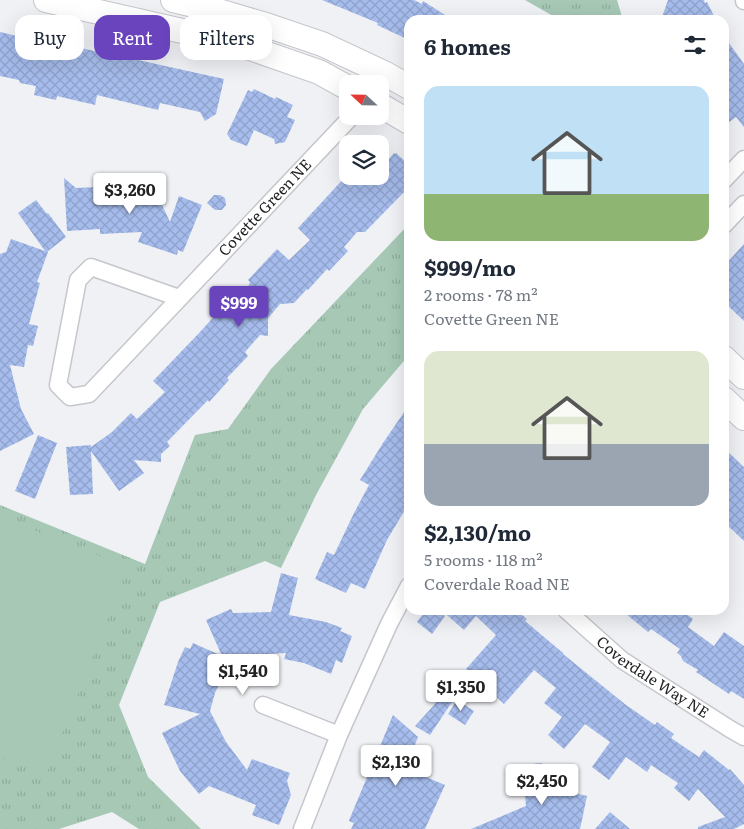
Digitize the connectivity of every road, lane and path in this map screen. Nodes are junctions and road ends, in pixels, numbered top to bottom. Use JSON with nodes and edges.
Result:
{"nodes":[{"id":1,"x":46,"y":0,"type":"edge"},
{"id":2,"x":173,"y":0,"type":"edge"},
{"id":3,"x":374,"y":75,"type":"edge"},
{"id":4,"x":389,"y":81,"type":"edge"},
{"id":5,"x":339,"y":83,"type":"edge"},
{"id":6,"x":404,"y":86,"type":"edge"},
{"id":7,"x":389,"y":110,"type":"edge"},
{"id":8,"x":404,"y":119,"type":"edge"},
{"id":9,"x":343,"y":125,"type":"edge"},
{"id":10,"x":744,"y":159,"type":"edge"},
{"id":11,"x":729,"y":175,"type":"edge"},
{"id":12,"x":744,"y":204,"type":"edge"},
{"id":13,"x":729,"y":220,"type":"edge"},
{"id":14,"x":178,"y":298,"type":"junction"},
{"id":15,"x":729,"y":363,"type":"edge"},
{"id":16,"x":744,"y":377,"type":"edge"},
{"id":17,"x":729,"y":404,"type":"edge"},
{"id":18,"x":744,"y":418,"type":"edge"},
{"id":19,"x":404,"y":596,"type":"edge"},
{"id":20,"x":572,"y":615,"type":"edge"},
{"id":21,"x":263,"y":705,"type":"dead end"},
{"id":22,"x":339,"y":735,"type":"junction"},
{"id":23,"x":744,"y":737,"type":"edge"},
{"id":24,"x":302,"y":829,"type":"edge"}],
"edges":[{"from":1,"to":5,"type":"street"},
{"from":2,"to":3,"type":"street"},
{"from":4,"to":6,"type":"street"},
{"from":7,"to":8,"type":"street"},
{"from":9,"to":14,"type":"street","name":"Covette Green NE"},
{"from":10,"to":11,"type":"street"},
{"from":12,"to":13,"type":"street"},
{"from":14,"to":14,"type":"street","name":"Covette Green NE"},
{"from":15,"to":16,"type":"street"},
{"from":17,"to":18,"type":"street"},
{"from":19,"to":22,"type":"street"},
{"from":20,"to":23,"type":"street","name":"Coverdale Way NE"},
{"from":21,"to":22,"type":"street"},
{"from":22,"to":24,"type":"street"}]}
